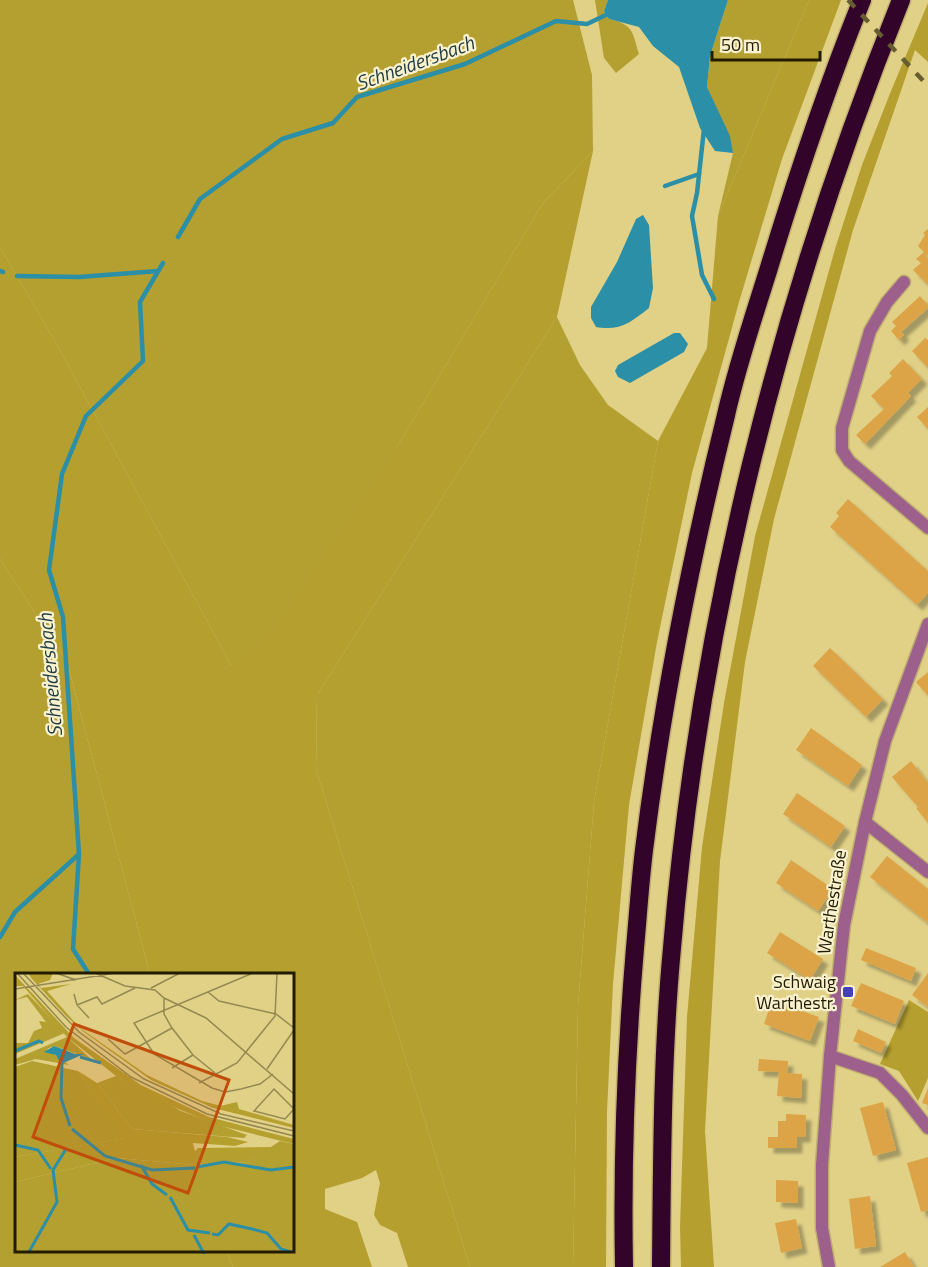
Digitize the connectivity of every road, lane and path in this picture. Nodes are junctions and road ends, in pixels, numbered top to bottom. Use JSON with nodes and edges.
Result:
{"nodes":[{"id":1,"x":862,"y":0,"type":"edge"},
{"id":2,"x":901,"y":0,"type":"edge"},
{"id":3,"x":904,"y":282,"type":"dead end"},
{"id":4,"x":928,"y":528,"type":"edge"},
{"id":5,"x":928,"y":624,"type":"edge"},
{"id":6,"x":865,"y":822,"type":"junction"},
{"id":7,"x":928,"y":872,"type":"edge"},
{"id":8,"x":830,"y":1056,"type":"junction"},
{"id":9,"x":928,"y":1128,"type":"edge"},
{"id":10,"x":624,"y":1267,"type":"edge"},
{"id":11,"x":661,"y":1267,"type":"edge"},
{"id":12,"x":829,"y":1267,"type":"edge"}],
"edges":[{"from":1,"to":10,"type":"highway"},
{"from":2,"to":11,"type":"highway"},
{"from":3,"to":4,"type":"street"},
{"from":5,"to":6,"type":"street","name":"Warthestraße"},
{"from":6,"to":7,"type":"street"},
{"from":6,"to":8,"type":"street","name":"Warthestraße"},
{"from":8,"to":9,"type":"street"},
{"from":8,"to":12,"type":"street","name":"Warthestraße"}]}
